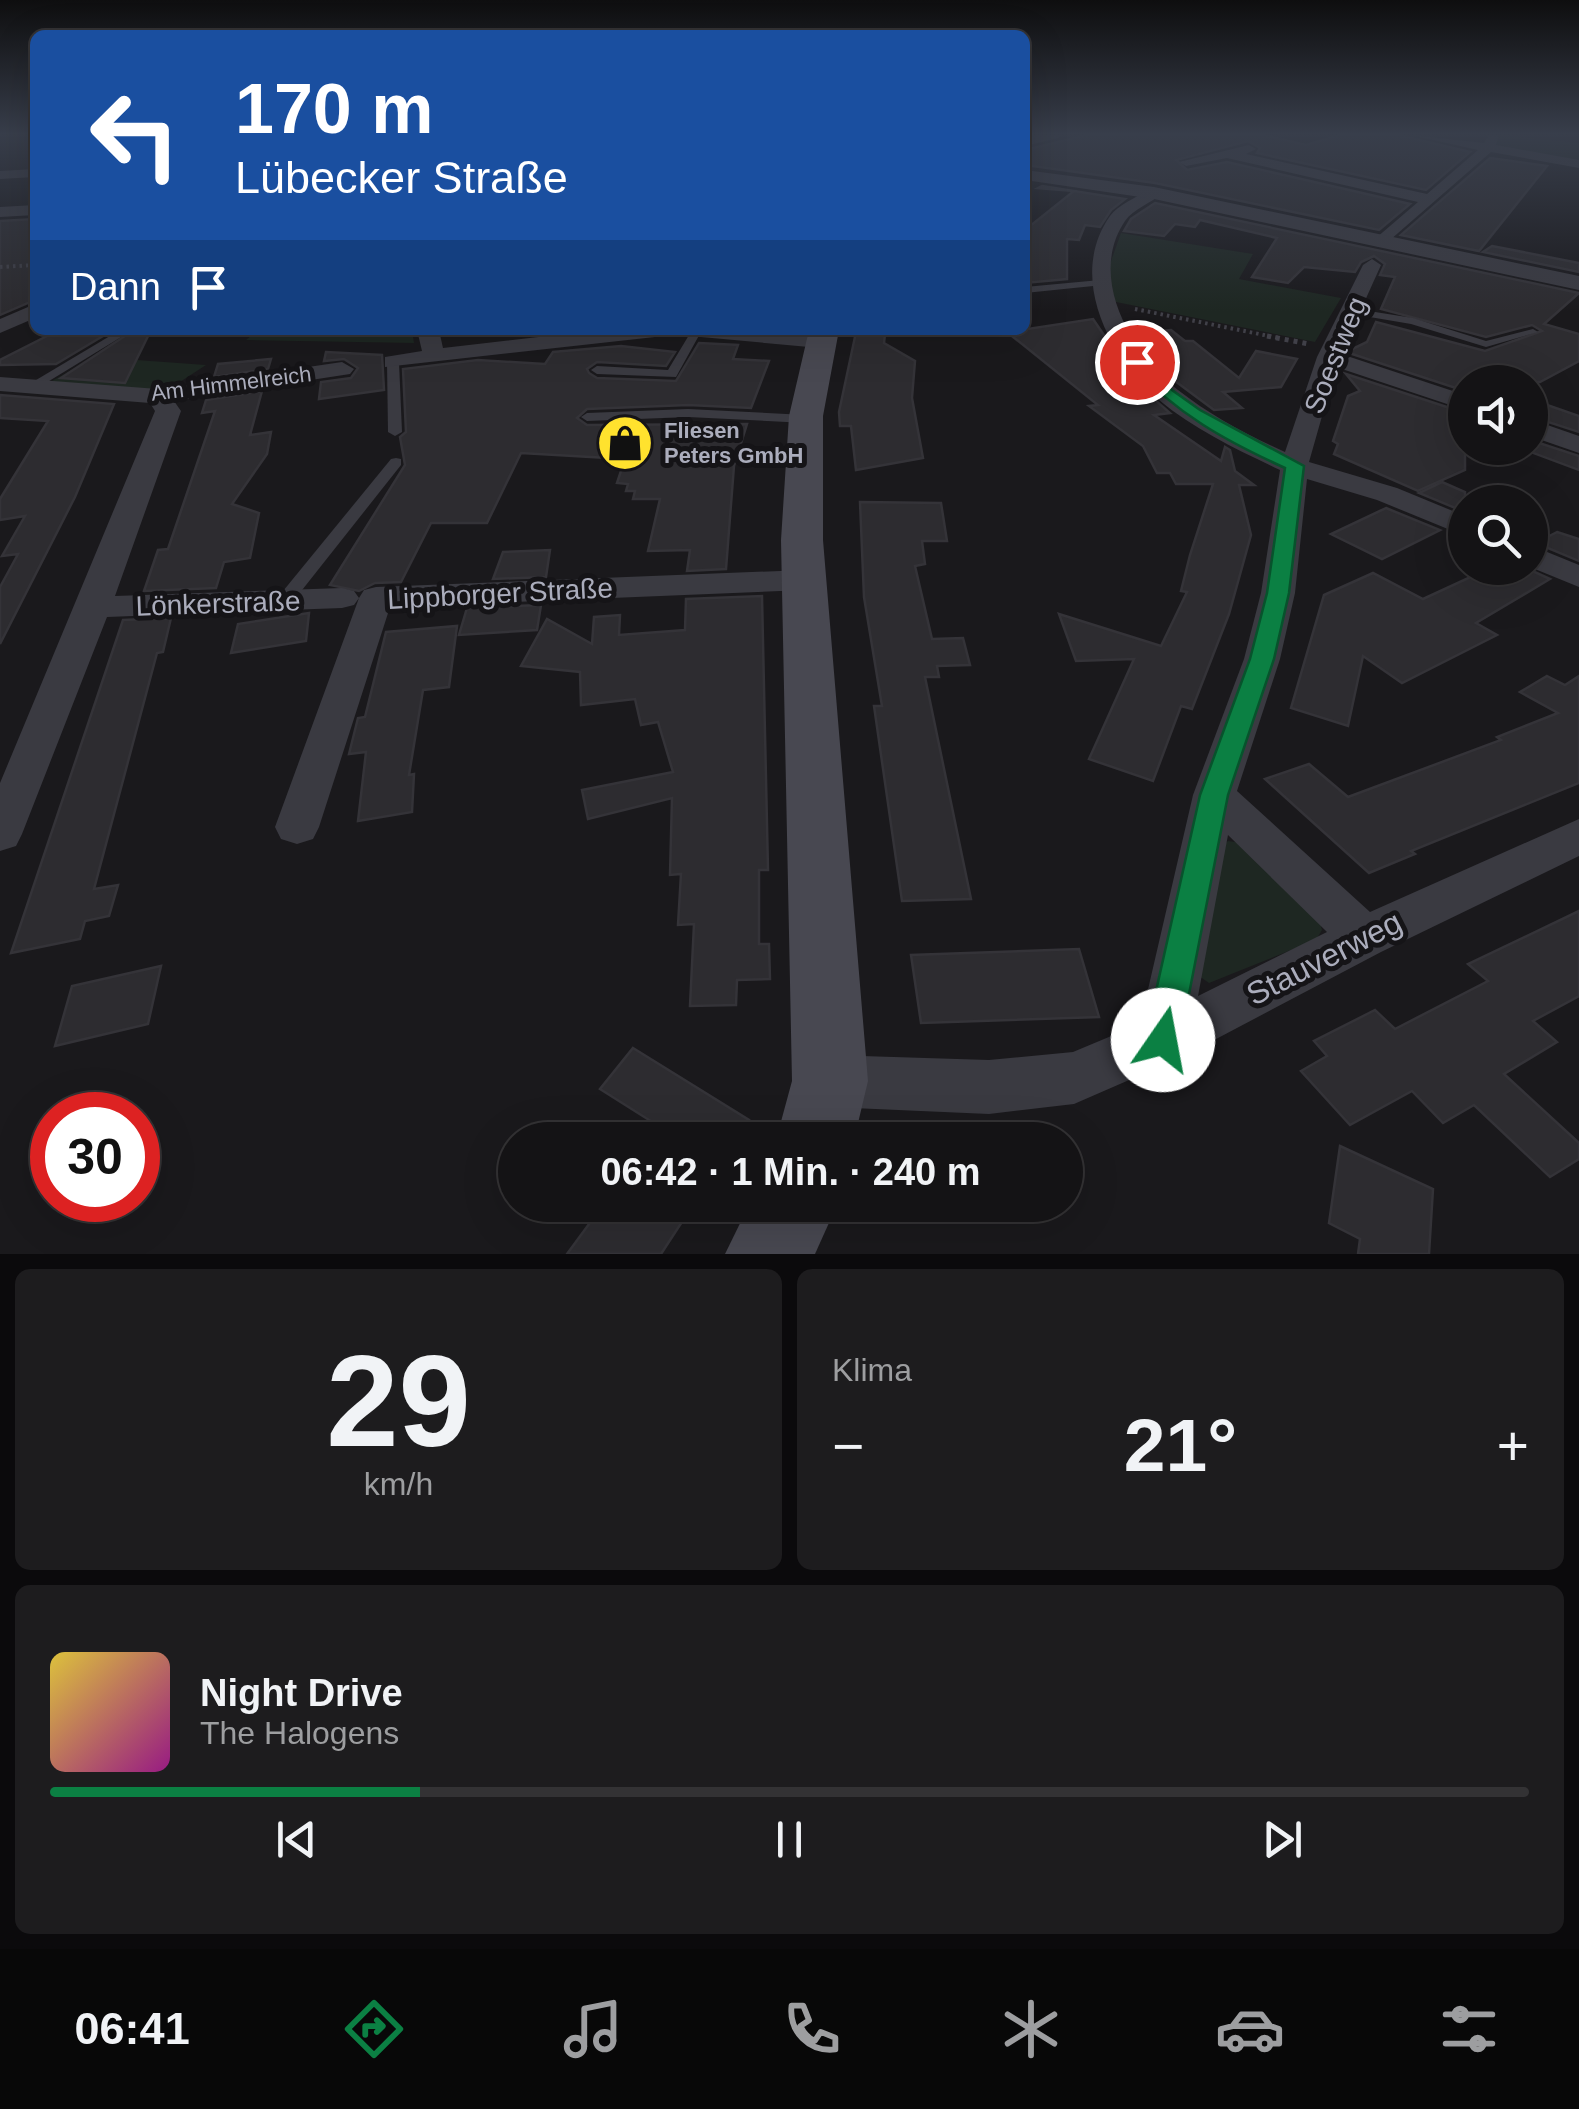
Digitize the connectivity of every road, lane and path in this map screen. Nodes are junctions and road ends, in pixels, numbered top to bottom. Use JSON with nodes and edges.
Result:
{"nodes":[{"id":1,"x":1152,"y":194,"type":"edge"},
{"id":2,"x":1161,"y":194,"type":"edge"},
{"id":3,"x":1404,"y":194,"type":"edge"},
{"id":4,"x":1434,"y":194,"type":"edge"},
{"id":5,"x":1428,"y":199,"type":"junction"},
{"id":6,"x":30,"y":210,"type":"edge"},
{"id":7,"x":0,"y":212,"type":"edge"},
{"id":8,"x":1382,"y":242,"type":"junction"},
{"id":9,"x":1372,"y":264,"type":"dead end"},
{"id":10,"x":30,"y":265,"type":"edge"},
{"id":11,"x":0,"y":267,"type":"edge"},
{"id":12,"x":1579,"y":283,"type":"edge"},
{"id":13,"x":1030,"y":290,"type":"edge"},
{"id":14,"x":1102,"y":293,"type":"junction"},
{"id":15,"x":1350,"y":310,"type":"junction"},
{"id":16,"x":30,"y":312,"type":"edge"},
{"id":17,"x":0,"y":327,"type":"edge"},
{"id":18,"x":1533,"y":332,"type":"dead end"},
{"id":19,"x":119,"y":335,"type":"edge"},
{"id":20,"x":429,"y":335,"type":"edge"},
{"id":21,"x":612,"y":335,"type":"edge"},
{"id":22,"x":696,"y":335,"type":"edge"},
{"id":23,"x":822,"y":336,"type":"edge"},
{"id":24,"x":1330,"y":352,"type":"junction"},
{"id":25,"x":434,"y":356,"type":"junction"},
{"id":26,"x":394,"y":362,"type":"joint"},
{"id":27,"x":342,"y":369,"type":"dead end"},
{"id":28,"x":596,"y":370,"type":"dead end"},
{"id":29,"x":0,"y":384,"type":"edge"},
{"id":30,"x":32,"y":386,"type":"junction"},
{"id":31,"x":158,"y":396,"type":"junction"},
{"id":32,"x":1448,"y":397,"type":"edge"},
{"id":33,"x":587,"y":417,"type":"dead end"},
{"id":34,"x":806,"y":419,"type":"junction"},
{"id":35,"x":395,"y":432,"type":"dead end"},
{"id":36,"x":1548,"y":434,"type":"edge"},
{"id":37,"x":1579,"y":445,"type":"edge"},
{"id":38,"x":396,"y":462,"type":"dead end"},
{"id":39,"x":1294,"y":466,"type":"junction"},
{"id":40,"x":1448,"y":520,"type":"edge"},
{"id":41,"x":1548,"y":563,"type":"edge"},
{"id":42,"x":1579,"y":577,"type":"edge"},
{"id":43,"x":805,"y":580,"type":"junction"},
{"id":44,"x":342,"y":598,"type":"dead end"},
{"id":45,"x":285,"y":600,"type":"junction"},
{"id":46,"x":94,"y":607,"type":"junction"},
{"id":47,"x":1214,"y":795,"type":"junction"},
{"id":48,"x":296,"y":827,"type":"dead end"},
{"id":49,"x":0,"y":834,"type":"edge"},
{"id":50,"x":1579,"y":836,"type":"edge"},
{"id":51,"x":1364,"y":936,"type":"junction"},
{"id":52,"x":1163,"y":1040,"type":"junction"},
{"id":53,"x":822,"y":1110,"type":"edge"},
{"id":54,"x":786,"y":1222,"type":"edge"},
{"id":55,"x":768,"y":1254,"type":"edge"}],
"edges":[{"from":1,"to":14,"type":"street"},
{"from":2,"to":8,"type":"street"},
{"from":3,"to":5,"type":"street"},
{"from":4,"to":5,"type":"street"},
{"from":5,"to":8,"type":"street"},
{"from":6,"to":7,"type":"street"},
{"from":8,"to":12,"type":"street"},
{"from":9,"to":15,"type":"street","name":"Soestweg"},
{"from":10,"to":11,"type":"path"},
{"from":13,"to":14,"type":"lane"},
{"from":14,"to":24,"type":"path"},
{"from":14,"to":39,"type":"street"},
{"from":15,"to":18,"type":"lane"},
{"from":15,"to":24,"type":"street","name":"Soestweg"},
{"from":16,"to":17,"type":"street"},
{"from":19,"to":30,"type":"lane"},
{"from":20,"to":25,"type":"street"},
{"from":21,"to":25,"type":"street"},
{"from":22,"to":28,"type":"lane"},
{"from":23,"to":34,"type":"main road"},
{"from":24,"to":32,"type":"street"},
{"from":24,"to":39,"type":"street","name":"Soestweg"},
{"from":25,"to":26,"type":"street"},
{"from":26,"to":35,"type":"lane"},
{"from":27,"to":31,"type":"street","name":"Am Himmelreich"},
{"from":29,"to":30,"type":"street","name":"Am Himmelreich"},
{"from":30,"to":31,"type":"street","name":"Am Himmelreich"},
{"from":31,"to":46,"type":"street","name":"Lönkerstraße"},
{"from":33,"to":34,"type":"lane"},
{"from":34,"to":43,"type":"main road"},
{"from":36,"to":37,"type":"street"},
{"from":38,"to":45,"type":"lane"},
{"from":39,"to":40,"type":"street"},
{"from":39,"to":47,"type":"street","name":"Soestweg"},
{"from":41,"to":42,"type":"street"},
{"from":43,"to":48,"type":"street","name":"Lippborger Straße"},
{"from":43,"to":53,"type":"main road"},
{"from":44,"to":45,"type":"street","name":"Lönkerstraße"},
{"from":45,"to":46,"type":"street","name":"Lönkerstraße"},
{"from":46,"to":49,"type":"street","name":"Lönkerstraße"},
{"from":47,"to":51,"type":"street"},
{"from":47,"to":52,"type":"street","name":"Soestweg"},
{"from":50,"to":51,"type":"street","name":"Stauverweg"},
{"from":51,"to":52,"type":"street","name":"Stauverweg"},
{"from":52,"to":53,"type":"street","name":"Stauverweg"},
{"from":54,"to":55,"type":"main road"}]}
